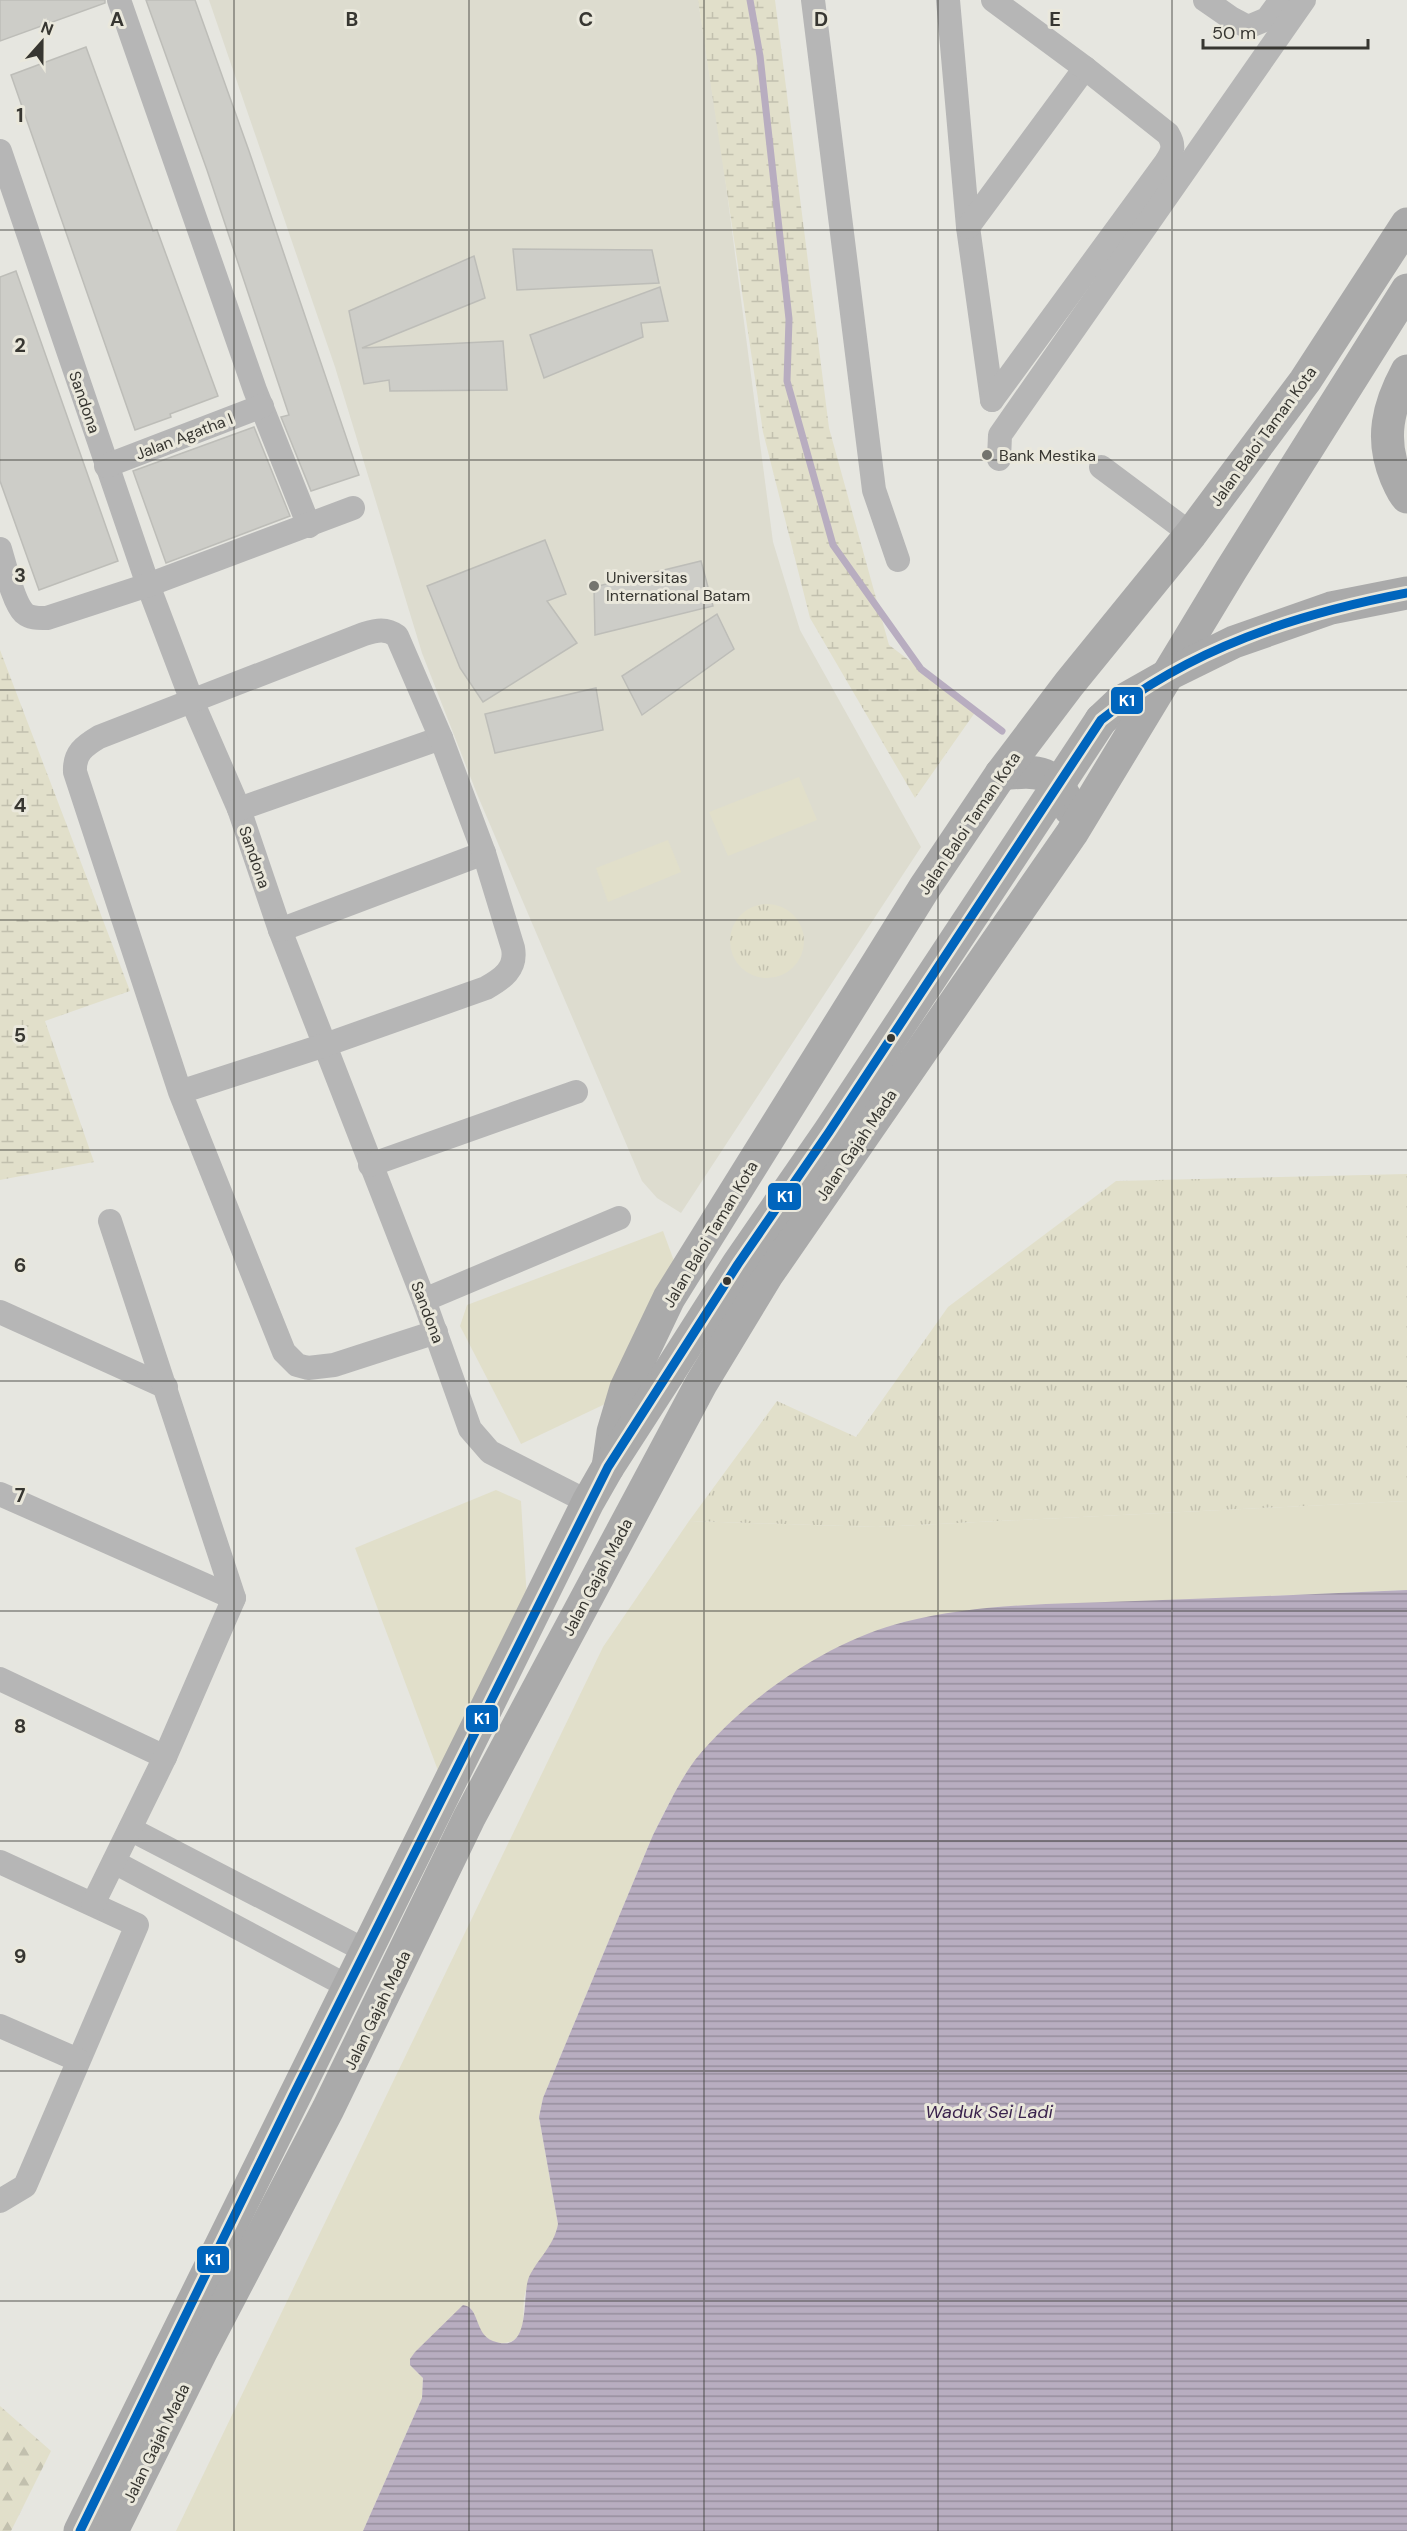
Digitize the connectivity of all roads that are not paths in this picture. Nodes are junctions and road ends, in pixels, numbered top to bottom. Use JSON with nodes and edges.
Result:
{"nodes":[{"id":1,"x":119,"y":0,"type":"edge"},
{"id":2,"x":813,"y":0,"type":"edge"},
{"id":3,"x":948,"y":0,"type":"edge"},
{"id":4,"x":993,"y":0,"type":"edge"},
{"id":5,"x":1205,"y":0,"type":"edge"},
{"id":6,"x":1281,"y":0,"type":"edge"},
{"id":7,"x":1304,"y":0,"type":"edge"},
{"id":8,"x":1085,"y":68,"type":"junction"},
{"id":9,"x":0,"y":151,"type":"edge"},
{"id":10,"x":1407,"y":224,"type":"edge"},
{"id":11,"x":968,"y":227,"type":"junction"},
{"id":12,"x":1407,"y":290,"type":"edge"},
{"id":13,"x":1407,"y":371,"type":"edge"},
{"id":14,"x":262,"y":406,"type":"junction"},
{"id":15,"x":999,"y":459,"type":"dead end"},
{"id":16,"x":106,"y":466,"type":"junction"},
{"id":17,"x":1101,"y":467,"type":"dead end"},
{"id":18,"x":1407,"y":497,"type":"edge"},
{"id":19,"x":353,"y":508,"type":"dead end"},
{"id":20,"x":309,"y":526,"type":"junction"},
{"id":21,"x":1191,"y":534,"type":"junction"},
{"id":22,"x":0,"y":549,"type":"edge"},
{"id":23,"x":898,"y":560,"type":"dead end"},
{"id":24,"x":148,"y":585,"type":"junction"},
{"id":25,"x":1407,"y":593,"type":"edge"},
{"id":26,"x":192,"y":701,"type":"junction"},
{"id":27,"x":441,"y":738,"type":"junction"},
{"id":28,"x":1001,"y":774,"type":"junction"},
{"id":29,"x":239,"y":809,"type":"junction"},
{"id":30,"x":1071,"y":832,"type":"junction"},
{"id":31,"x":484,"y":853,"type":"junction"},
{"id":32,"x":280,"y":930,"type":"junction"},
{"id":33,"x":325,"y":1045,"type":"junction"},
{"id":34,"x":180,"y":1092,"type":"junction"},
{"id":35,"x":576,"y":1092,"type":"dead end"},
{"id":36,"x":370,"y":1165,"type":"junction"},
{"id":37,"x":619,"y":1218,"type":"dead end"},
{"id":38,"x":110,"y":1221,"type":"dead end"},
{"id":39,"x":424,"y":1300,"type":"junction"},
{"id":40,"x":0,"y":1312,"type":"edge"},
{"id":41,"x":436,"y":1332,"type":"junction"},
{"id":42,"x":166,"y":1387,"type":"junction"},
{"id":43,"x":608,"y":1467,"type":"junction"},
{"id":44,"x":0,"y":1494,"type":"edge"},
{"id":45,"x":588,"y":1502,"type":"junction"},
{"id":46,"x":234,"y":1598,"type":"junction"},
{"id":47,"x":0,"y":1679,"type":"edge"},
{"id":48,"x":165,"y":1757,"type":"junction"},
{"id":49,"x":130,"y":1829,"type":"junction"},
{"id":50,"x":0,"y":1862,"type":"edge"},
{"id":51,"x":114,"y":1862,"type":"junction"},
{"id":52,"x":93,"y":1904,"type":"junction"},
{"id":53,"x":366,"y":1951,"type":"junction"},
{"id":54,"x":349,"y":1987,"type":"junction"},
{"id":55,"x":0,"y":2026,"type":"edge"},
{"id":56,"x":78,"y":2060,"type":"junction"},
{"id":57,"x":0,"y":2201,"type":"edge"},
{"id":58,"x":80,"y":2531,"type":"edge"},
{"id":59,"x":112,"y":2531,"type":"edge"}],
"edges":[{"from":1,"to":14,"type":"street"},
{"from":2,"to":23,"type":"street"},
{"from":3,"to":11,"type":"street"},
{"from":4,"to":8,"type":"street"},
{"from":5,"to":6,"type":"street"},
{"from":7,"to":15,"type":"street"},
{"from":8,"to":11,"type":"street"},
{"from":8,"to":11,"type":"street"},
{"from":9,"to":16,"type":"street","name":"Sandona"},
{"from":10,"to":21,"type":"highway","name":"Jalan Baloi Taman Kota"},
{"from":12,"to":30,"type":"highway","name":"Jalan Gajah Mada"},
{"from":13,"to":18,"type":"highway"},
{"from":14,"to":16,"type":"street","name":"Jalan Agatha I"},
{"from":14,"to":20,"type":"street"},
{"from":16,"to":24,"type":"street","name":"Sandona"},
{"from":17,"to":21,"type":"street"},
{"from":19,"to":20,"type":"street"},
{"from":20,"to":24,"type":"street"},
{"from":21,"to":28,"type":"highway","name":"Jalan Baloi Taman Kota"},
{"from":22,"to":24,"type":"street"},
{"from":24,"to":26,"type":"street","name":"Sandona"},
{"from":25,"to":43,"type":"highway","name":"Jalan Gajah Mada","bridge":true},
{"from":26,"to":27,"type":"street"},
{"from":26,"to":29,"type":"street","name":"Sandona"},
{"from":26,"to":34,"type":"street"},
{"from":27,"to":29,"type":"street"},
{"from":27,"to":31,"type":"street"},
{"from":28,"to":30,"type":"highway"},
{"from":28,"to":43,"type":"highway","name":"Jalan Baloi Taman Kota"},
{"from":29,"to":32,"type":"street","name":"Sandona"},
{"from":30,"to":59,"type":"highway","name":"Jalan Gajah Mada"},
{"from":31,"to":32,"type":"street"},
{"from":31,"to":33,"type":"street"},
{"from":32,"to":33,"type":"street","name":"Sandona"},
{"from":33,"to":34,"type":"street"},
{"from":33,"to":36,"type":"street","name":"Sandona"},
{"from":34,"to":41,"type":"street"},
{"from":35,"to":36,"type":"street"},
{"from":36,"to":39,"type":"street","name":"Sandona"},
{"from":37,"to":39,"type":"street"},
{"from":38,"to":42,"type":"street"},
{"from":39,"to":41,"type":"street","name":"Sandona"},
{"from":40,"to":42,"type":"street"},
{"from":41,"to":45,"type":"street","name":"Sandona"},
{"from":42,"to":46,"type":"street"},
{"from":43,"to":45,"type":"highway","name":"Jalan Gajah Mada"},
{"from":44,"to":46,"type":"street"},
{"from":45,"to":53,"type":"highway","name":"Jalan Gajah Mada"},
{"from":46,"to":48,"type":"street"},
{"from":47,"to":48,"type":"street"},
{"from":48,"to":49,"type":"street"},
{"from":49,"to":51,"type":"street"},
{"from":49,"to":53,"type":"street"},
{"from":50,"to":52,"type":"street"},
{"from":51,"to":52,"type":"street"},
{"from":51,"to":54,"type":"street"},
{"from":52,"to":56,"type":"street"},
{"from":53,"to":54,"type":"highway","name":"Jalan Gajah Mada"},
{"from":54,"to":58,"type":"highway","name":"Jalan Gajah Mada"},
{"from":55,"to":56,"type":"street"},
{"from":56,"to":57,"type":"street"}]}
